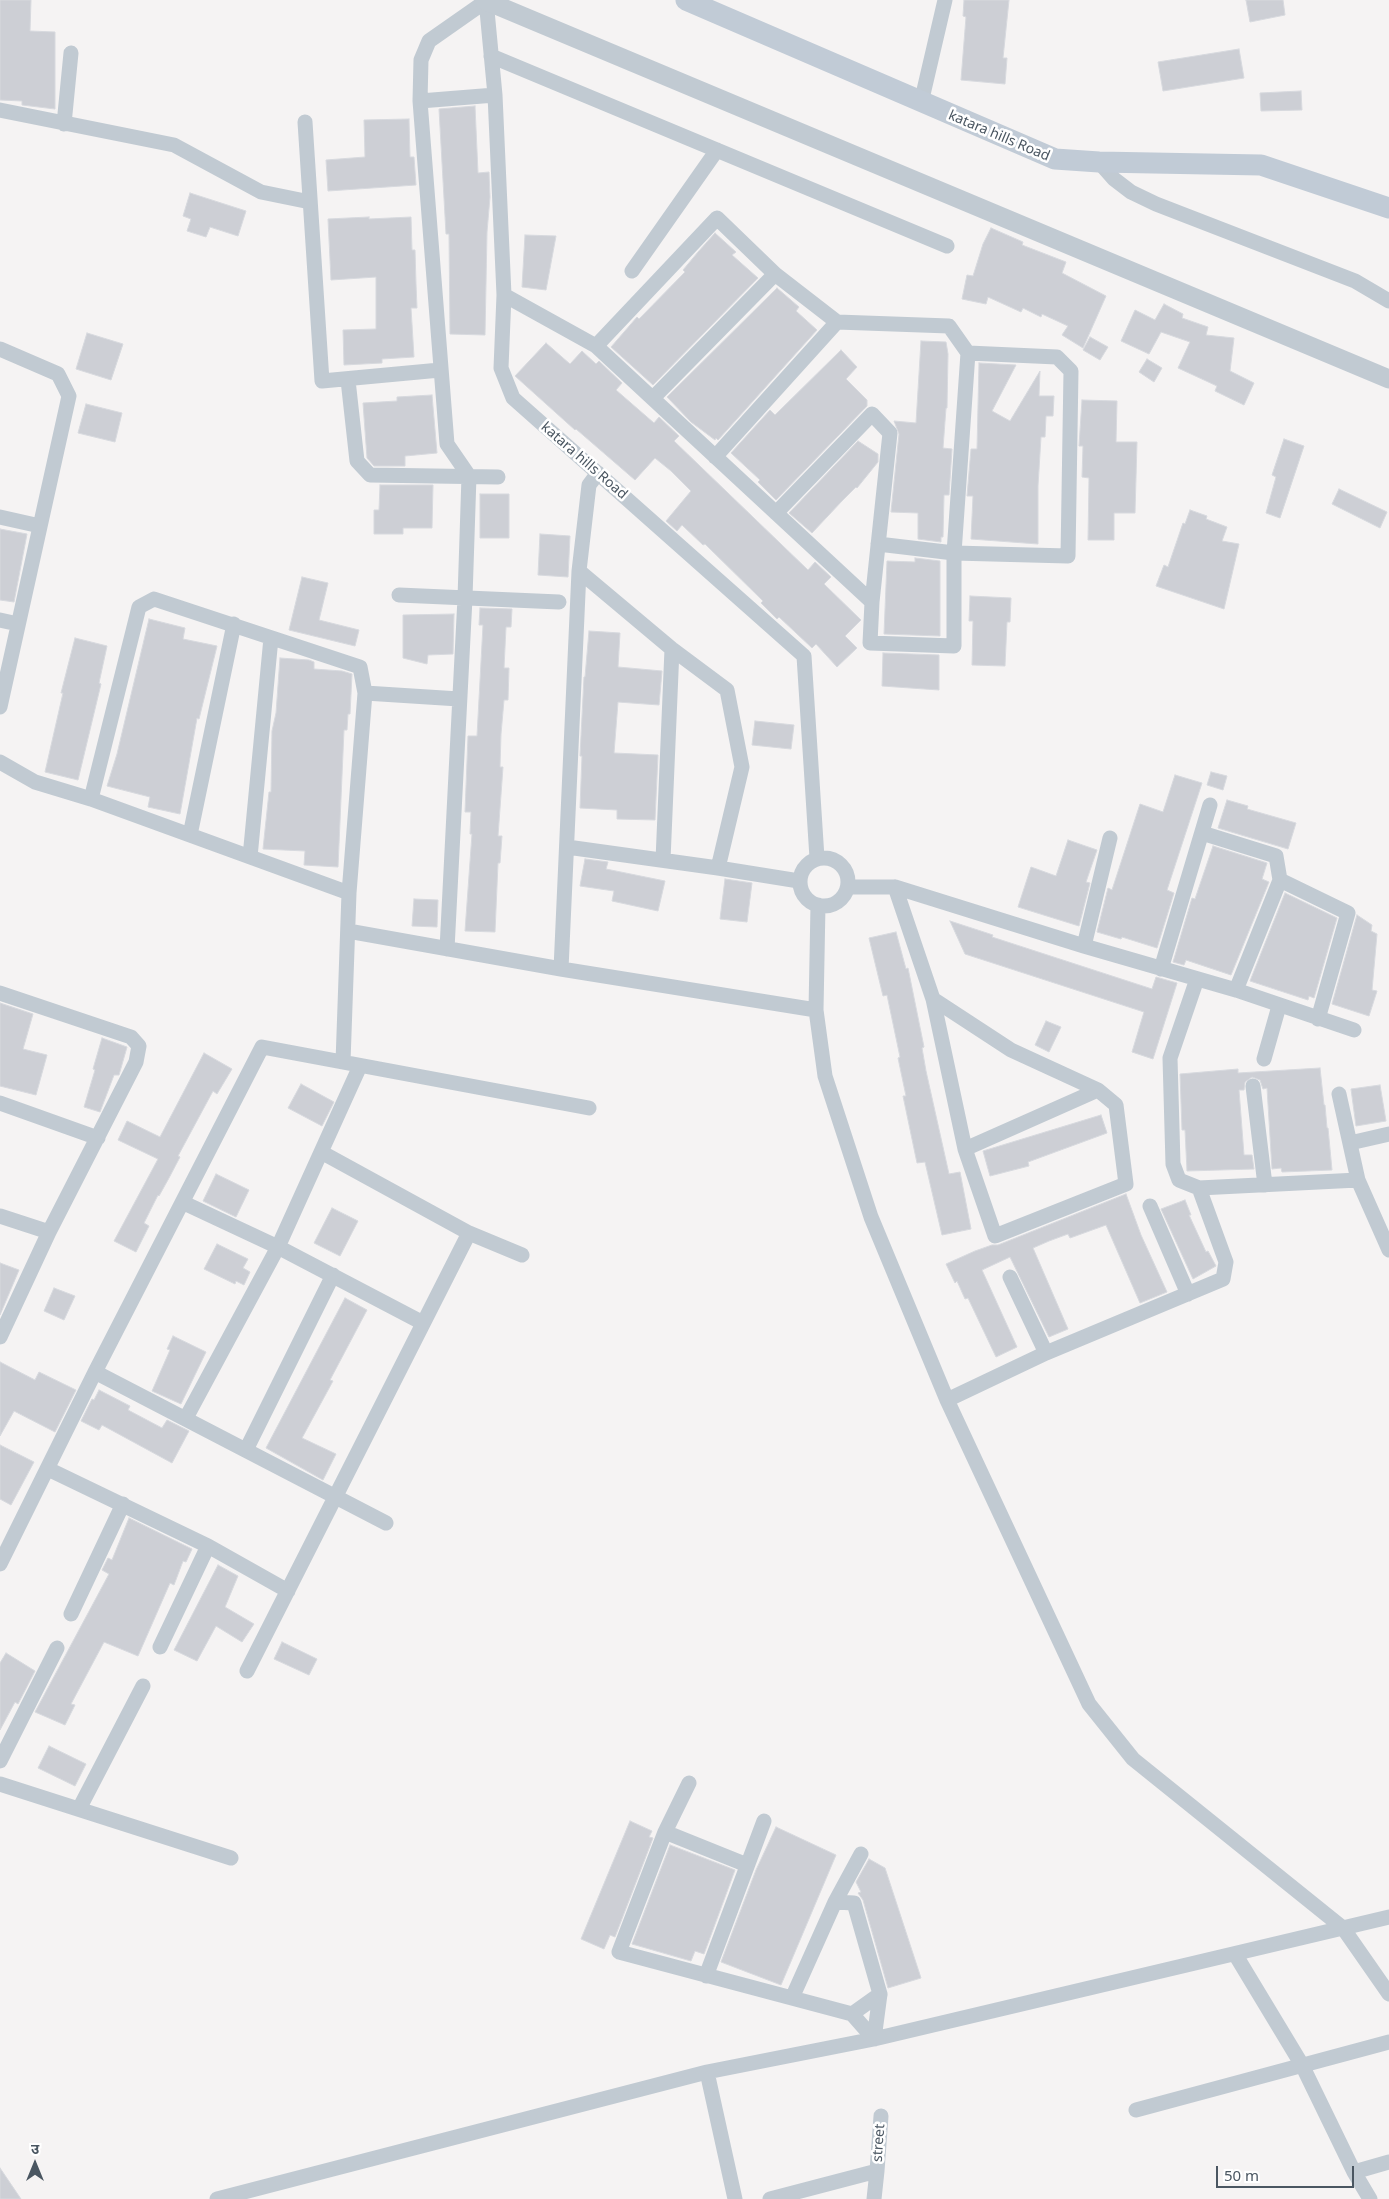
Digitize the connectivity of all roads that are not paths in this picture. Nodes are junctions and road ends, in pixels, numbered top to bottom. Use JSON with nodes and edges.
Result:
{"nodes":[{"id":1,"x":485,"y":0,"type":"edge"},
{"id":2,"x":686,"y":0,"type":"edge"},
{"id":3,"x":945,"y":0,"type":"edge"},
{"id":4,"x":71,"y":53,"type":"dead end"},
{"id":5,"x":491,"y":56,"type":"junction"},
{"id":6,"x":495,"y":95,"type":"junction"},
{"id":7,"x":420,"y":101,"type":"junction"},
{"id":8,"x":920,"y":103,"type":"junction"},
{"id":9,"x":0,"y":110,"type":"edge"},
{"id":10,"x":305,"y":122,"type":"dead end"},
{"id":11,"x":64,"y":124,"type":"junction"},
{"id":12,"x":717,"y":150,"type":"junction"},
{"id":13,"x":1099,"y":162,"type":"junction"},
{"id":14,"x":310,"y":202,"type":"junction"},
{"id":15,"x":1389,"y":208,"type":"edge"},
{"id":16,"x":947,"y":246,"type":"dead end"},
{"id":17,"x":632,"y":271,"type":"dead end"},
{"id":18,"x":776,"y":274,"type":"junction"},
{"id":19,"x":504,"y":295,"type":"junction"},
{"id":20,"x":1389,"y":302,"type":"edge"},
{"id":21,"x":838,"y":322,"type":"junction"},
{"id":22,"x":596,"y":346,"type":"junction"},
{"id":23,"x":0,"y":349,"type":"edge"},
{"id":24,"x":968,"y":353,"type":"junction"},
{"id":25,"x":440,"y":370,"type":"junction"},
{"id":26,"x":1389,"y":379,"type":"edge"},
{"id":27,"x":348,"y":380,"type":"junction"},
{"id":28,"x":653,"y":398,"type":"junction"},
{"id":29,"x":715,"y":457,"type":"junction"},
{"id":30,"x":598,"y":472,"type":"junction"},
{"id":31,"x":469,"y":476,"type":"junction"},
{"id":32,"x":498,"y":477,"type":"dead end"},
{"id":33,"x":776,"y":513,"type":"junction"},
{"id":34,"x":0,"y":517,"type":"edge"},
{"id":35,"x":40,"y":526,"type":"junction"},
{"id":36,"x":878,"y":544,"type":"junction"},
{"id":37,"x":954,"y":553,"type":"junction"},
{"id":38,"x":579,"y":571,"type":"junction"},
{"id":39,"x":399,"y":595,"type":"dead end"},
{"id":40,"x":465,"y":598,"type":"junction"},
{"id":41,"x":559,"y":602,"type":"dead end"},
{"id":42,"x":872,"y":602,"type":"junction"},
{"id":43,"x":0,"y":620,"type":"edge"},
{"id":44,"x":18,"y":624,"type":"junction"},
{"id":45,"x":234,"y":624,"type":"junction"},
{"id":46,"x":271,"y":638,"type":"junction"},
{"id":47,"x":672,"y":649,"type":"junction"},
{"id":48,"x":365,"y":693,"type":"junction"},
{"id":49,"x":459,"y":699,"type":"junction"},
{"id":50,"x":0,"y":707,"type":"edge"},
{"id":51,"x":0,"y":762,"type":"edge"},
{"id":52,"x":91,"y":800,"type":"junction"},
{"id":53,"x":1210,"y":805,"type":"dead end"},
{"id":54,"x":1202,"y":833,"type":"junction"},
{"id":55,"x":190,"y":835,"type":"junction"},
{"id":56,"x":1110,"y":838,"type":"dead end"},
{"id":57,"x":567,"y":847,"type":"junction"},
{"id":58,"x":250,"y":857,"type":"junction"},
{"id":59,"x":817,"y":858,"type":"junction"},
{"id":60,"x":663,"y":860,"type":"junction"},
{"id":61,"x":718,"y":868,"type":"junction"},
{"id":62,"x":1280,"y":880,"type":"junction"},
{"id":63,"x":799,"y":881,"type":"junction"},
{"id":64,"x":848,"y":887,"type":"junction"},
{"id":65,"x":895,"y":887,"type":"junction"},
{"id":66,"x":349,"y":893,"type":"junction"},
{"id":67,"x":818,"y":905,"type":"junction"},
{"id":68,"x":348,"y":931,"type":"junction"},
{"id":69,"x":1084,"y":946,"type":"junction"},
{"id":70,"x":447,"y":949,"type":"junction"},
{"id":71,"x":561,"y":969,"type":"junction"},
{"id":72,"x":1161,"y":969,"type":"junction"},
{"id":73,"x":1197,"y":979,"type":"junction"},
{"id":74,"x":1236,"y":990,"type":"junction"},
{"id":75,"x":0,"y":993,"type":"edge"},
{"id":76,"x":933,"y":1000,"type":"junction"},
{"id":77,"x":1279,"y":1006,"type":"junction"},
{"id":78,"x":816,"y":1010,"type":"junction"},
{"id":79,"x":1318,"y":1019,"type":"junction"},
{"id":80,"x":1354,"y":1030,"type":"dead end"},
{"id":81,"x":1264,"y":1059,"type":"dead end"},
{"id":82,"x":342,"y":1062,"type":"junction"},
{"id":83,"x":360,"y":1066,"type":"junction"},
{"id":84,"x":1253,"y":1086,"type":"dead end"},
{"id":85,"x":1098,"y":1090,"type":"junction"},
{"id":86,"x":1339,"y":1094,"type":"dead end"},
{"id":87,"x":0,"y":1104,"type":"edge"},
{"id":88,"x":589,"y":1108,"type":"dead end"},
{"id":89,"x":1389,"y":1134,"type":"edge"},
{"id":90,"x":98,"y":1138,"type":"junction"},
{"id":91,"x":1350,"y":1143,"type":"junction"},
{"id":92,"x":965,"y":1149,"type":"junction"},
{"id":93,"x":322,"y":1152,"type":"junction"},
{"id":94,"x":1358,"y":1180,"type":"junction"},
{"id":95,"x":1265,"y":1185,"type":"junction"},
{"id":96,"x":1199,"y":1188,"type":"junction"},
{"id":97,"x":184,"y":1202,"type":"junction"},
{"id":98,"x":1150,"y":1206,"type":"dead end"},
{"id":99,"x":0,"y":1216,"type":"edge"},
{"id":100,"x":49,"y":1232,"type":"junction"},
{"id":101,"x":469,"y":1233,"type":"junction"},
{"id":102,"x":278,"y":1248,"type":"junction"},
{"id":103,"x":1389,"y":1250,"type":"edge"},
{"id":104,"x":522,"y":1255,"type":"dead end"},
{"id":105,"x":333,"y":1275,"type":"junction"},
{"id":106,"x":1010,"y":1278,"type":"dead end"},
{"id":107,"x":1188,"y":1294,"type":"junction"},
{"id":108,"x":423,"y":1323,"type":"junction"},
{"id":109,"x":0,"y":1337,"type":"edge"},
{"id":110,"x":1046,"y":1353,"type":"junction"},
{"id":111,"x":95,"y":1372,"type":"junction"},
{"id":112,"x":948,"y":1400,"type":"junction"},
{"id":113,"x":186,"y":1418,"type":"junction"},
{"id":114,"x":246,"y":1450,"type":"junction"},
{"id":115,"x":48,"y":1469,"type":"junction"},
{"id":116,"x":336,"y":1497,"type":"junction"},
{"id":117,"x":123,"y":1504,"type":"junction"},
{"id":118,"x":386,"y":1523,"type":"dead end"},
{"id":119,"x":208,"y":1546,"type":"junction"},
{"id":120,"x":0,"y":1564,"type":"edge"},
{"id":121,"x":288,"y":1591,"type":"junction"},
{"id":122,"x":71,"y":1614,"type":"dead end"},
{"id":123,"x":160,"y":1647,"type":"dead end"},
{"id":124,"x":58,"y":1648,"type":"dead end"},
{"id":125,"x":247,"y":1671,"type":"dead end"},
{"id":126,"x":143,"y":1686,"type":"dead end"},
{"id":127,"x":0,"y":1761,"type":"edge"},
{"id":128,"x":689,"y":1783,"type":"dead end"},
{"id":129,"x":0,"y":1784,"type":"edge"},
{"id":130,"x":79,"y":1809,"type":"junction"},
{"id":131,"x":764,"y":1821,"type":"dead end"},
{"id":132,"x":666,"y":1832,"type":"junction"},
{"id":133,"x":861,"y":1854,"type":"dead end"},
{"id":134,"x":231,"y":1858,"type":"dead end"},
{"id":135,"x":747,"y":1864,"type":"junction"},
{"id":136,"x":835,"y":1902,"type":"junction"},
{"id":137,"x":1389,"y":1917,"type":"edge"},
{"id":138,"x":1343,"y":1928,"type":"junction"},
{"id":139,"x":1235,"y":1954,"type":"junction"},
{"id":140,"x":706,"y":1976,"type":"junction"},
{"id":141,"x":880,"y":1994,"type":"junction"},
{"id":142,"x":1389,"y":1994,"type":"edge"},
{"id":143,"x":792,"y":1998,"type":"junction"},
{"id":144,"x":852,"y":2014,"type":"junction"},
{"id":145,"x":874,"y":2039,"type":"junction"},
{"id":146,"x":1389,"y":2042,"type":"edge"},
{"id":147,"x":1302,"y":2065,"type":"junction"},
{"id":148,"x":707,"y":2072,"type":"junction"},
{"id":149,"x":1136,"y":2110,"type":"dead end"},
{"id":150,"x":881,"y":2116,"type":"dead end"},
{"id":151,"x":1389,"y":2162,"type":"edge"},
{"id":152,"x":877,"y":2171,"type":"junction"},
{"id":153,"x":1354,"y":2172,"type":"junction"},
{"id":154,"x":217,"y":2199,"type":"edge"},
{"id":155,"x":735,"y":2199,"type":"edge"},
{"id":156,"x":770,"y":2199,"type":"edge"},
{"id":157,"x":874,"y":2199,"type":"edge"},
{"id":158,"x":1370,"y":2199,"type":"edge"}],
"edges":[{"from":1,"to":5,"type":"street","name":"katara hills Road"},
{"from":1,"to":7,"type":"street"},
{"from":1,"to":26,"type":"street"},
{"from":2,"to":8,"type":"main road","name":"katara hills Road"},
{"from":3,"to":8,"type":"street"},
{"from":4,"to":11,"type":"street"},
{"from":5,"to":6,"type":"street","name":"katara hills Road"},
{"from":5,"to":12,"type":"street"},
{"from":6,"to":7,"type":"street"},
{"from":6,"to":19,"type":"street","name":"katara hills Road"},
{"from":7,"to":25,"type":"street"},
{"from":8,"to":13,"type":"main road","name":"katara hills Road"},
{"from":9,"to":11,"type":"street"},
{"from":10,"to":14,"type":"street"},
{"from":11,"to":14,"type":"street"},
{"from":12,"to":16,"type":"street"},
{"from":12,"to":17,"type":"street"},
{"from":13,"to":15,"type":"main road","name":"katara hills Road"},
{"from":13,"to":20,"type":"street"},
{"from":14,"to":27,"type":"street"},
{"from":18,"to":21,"type":"street"},
{"from":18,"to":22,"type":"street"},
{"from":18,"to":28,"type":"street"},
{"from":19,"to":22,"type":"street"},
{"from":19,"to":30,"type":"street","name":"katara hills Road"},
{"from":21,"to":24,"type":"street"},
{"from":21,"to":29,"type":"street"},
{"from":22,"to":28,"type":"street"},
{"from":23,"to":35,"type":"street"},
{"from":24,"to":37,"type":"street"},
{"from":24,"to":37,"type":"street"},
{"from":25,"to":27,"type":"street"},
{"from":25,"to":31,"type":"street"},
{"from":27,"to":31,"type":"street"},
{"from":28,"to":29,"type":"street"},
{"from":29,"to":33,"type":"street"},
{"from":30,"to":38,"type":"street"},
{"from":30,"to":59,"type":"street","name":"katara hills Road"},
{"from":31,"to":32,"type":"street"},
{"from":31,"to":40,"type":"street"},
{"from":33,"to":36,"type":"street"},
{"from":33,"to":42,"type":"street"},
{"from":34,"to":35,"type":"street"},
{"from":35,"to":44,"type":"street"},
{"from":36,"to":37,"type":"street"},
{"from":36,"to":42,"type":"street"},
{"from":37,"to":42,"type":"street"},
{"from":38,"to":47,"type":"street"},
{"from":38,"to":57,"type":"street"},
{"from":39,"to":40,"type":"street"},
{"from":40,"to":41,"type":"street"},
{"from":40,"to":49,"type":"street"},
{"from":43,"to":44,"type":"street"},
{"from":44,"to":50,"type":"street"},
{"from":45,"to":46,"type":"street"},
{"from":45,"to":52,"type":"street"},
{"from":45,"to":55,"type":"street"},
{"from":46,"to":48,"type":"street"},
{"from":46,"to":58,"type":"street"},
{"from":47,"to":60,"type":"street"},
{"from":47,"to":61,"type":"street"},
{"from":48,"to":49,"type":"street"},
{"from":48,"to":66,"type":"street"},
{"from":49,"to":70,"type":"street"},
{"from":51,"to":52,"type":"street"},
{"from":52,"to":55,"type":"street"},
{"from":53,"to":54,"type":"street"},
{"from":54,"to":62,"type":"street"},
{"from":54,"to":72,"type":"street"},
{"from":55,"to":58,"type":"street"},
{"from":56,"to":69,"type":"street"},
{"from":57,"to":60,"type":"street"},
{"from":57,"to":71,"type":"street"},
{"from":58,"to":66,"type":"street"},
{"from":59,"to":63,"type":"street"},
{"from":59,"to":64,"type":"street"},
{"from":60,"to":61,"type":"street"},
{"from":61,"to":63,"type":"street"},
{"from":62,"to":74,"type":"street"},
{"from":62,"to":79,"type":"street"},
{"from":63,"to":67,"type":"street"},
{"from":64,"to":65,"type":"street"},
{"from":64,"to":67,"type":"street"},
{"from":65,"to":69,"type":"street"},
{"from":65,"to":76,"type":"street"},
{"from":66,"to":68,"type":"street"},
{"from":67,"to":78,"type":"street"},
{"from":68,"to":70,"type":"street"},
{"from":68,"to":82,"type":"street"},
{"from":69,"to":72,"type":"street"},
{"from":70,"to":71,"type":"street"},
{"from":71,"to":78,"type":"street"},
{"from":72,"to":73,"type":"street"},
{"from":73,"to":74,"type":"street"},
{"from":73,"to":96,"type":"street"},
{"from":74,"to":77,"type":"street"},
{"from":75,"to":90,"type":"street"},
{"from":76,"to":85,"type":"street"},
{"from":76,"to":92,"type":"street"},
{"from":77,"to":79,"type":"street"},
{"from":77,"to":81,"type":"street"},
{"from":78,"to":112,"type":"street"},
{"from":79,"to":80,"type":"street"},
{"from":82,"to":83,"type":"street"},
{"from":82,"to":97,"type":"street"},
{"from":83,"to":88,"type":"street"},
{"from":83,"to":93,"type":"street"},
{"from":84,"to":95,"type":"street"},
{"from":85,"to":92,"type":"street"},
{"from":85,"to":92,"type":"street"},
{"from":86,"to":91,"type":"street"},
{"from":87,"to":90,"type":"street"},
{"from":89,"to":91,"type":"street"},
{"from":90,"to":100,"type":"street"},
{"from":91,"to":94,"type":"street"},
{"from":93,"to":101,"type":"street"},
{"from":93,"to":102,"type":"street"},
{"from":94,"to":95,"type":"street"},
{"from":94,"to":103,"type":"street"},
{"from":95,"to":96,"type":"street"},
{"from":96,"to":107,"type":"street"},
{"from":97,"to":102,"type":"street"},
{"from":97,"to":111,"type":"street"},
{"from":98,"to":107,"type":"street"},
{"from":99,"to":100,"type":"street"},
{"from":100,"to":109,"type":"street"},
{"from":101,"to":104,"type":"street"},
{"from":101,"to":108,"type":"street"},
{"from":102,"to":105,"type":"street"},
{"from":102,"to":113,"type":"street"},
{"from":105,"to":108,"type":"street"},
{"from":105,"to":114,"type":"street"},
{"from":106,"to":110,"type":"street"},
{"from":107,"to":110,"type":"street"},
{"from":108,"to":116,"type":"street"},
{"from":110,"to":112,"type":"street"},
{"from":111,"to":113,"type":"street"},
{"from":111,"to":115,"type":"street"},
{"from":112,"to":138,"type":"street"},
{"from":113,"to":114,"type":"street"},
{"from":114,"to":116,"type":"street"},
{"from":115,"to":117,"type":"street"},
{"from":115,"to":120,"type":"street"},
{"from":116,"to":118,"type":"street"},
{"from":116,"to":121,"type":"street"},
{"from":117,"to":119,"type":"street"},
{"from":117,"to":122,"type":"street"},
{"from":119,"to":121,"type":"street"},
{"from":119,"to":123,"type":"street"},
{"from":121,"to":125,"type":"street"},
{"from":124,"to":127,"type":"street"},
{"from":126,"to":130,"type":"street"},
{"from":128,"to":132,"type":"street"},
{"from":129,"to":130,"type":"street"},
{"from":130,"to":134,"type":"street"},
{"from":131,"to":135,"type":"street"},
{"from":132,"to":135,"type":"street"},
{"from":132,"to":140,"type":"street"},
{"from":133,"to":136,"type":"street"},
{"from":135,"to":140,"type":"street"},
{"from":136,"to":141,"type":"street"},
{"from":136,"to":143,"type":"street"},
{"from":137,"to":138,"type":"street"},
{"from":138,"to":139,"type":"street"},
{"from":138,"to":142,"type":"street"},
{"from":139,"to":145,"type":"street"},
{"from":139,"to":147,"type":"street"},
{"from":140,"to":143,"type":"street"},
{"from":141,"to":144,"type":"street"},
{"from":141,"to":145,"type":"street"},
{"from":143,"to":144,"type":"street"},
{"from":144,"to":145,"type":"street"},
{"from":145,"to":148,"type":"street"},
{"from":146,"to":147,"type":"street"},
{"from":147,"to":149,"type":"street"},
{"from":147,"to":153,"type":"street"},
{"from":148,"to":154,"type":"street"},
{"from":148,"to":155,"type":"street"},
{"from":150,"to":152,"type":"street","name":"street"},
{"from":151,"to":153,"type":"street"},
{"from":152,"to":156,"type":"street"},
{"from":152,"to":157,"type":"street","name":"street"},
{"from":153,"to":158,"type":"street"}]}
